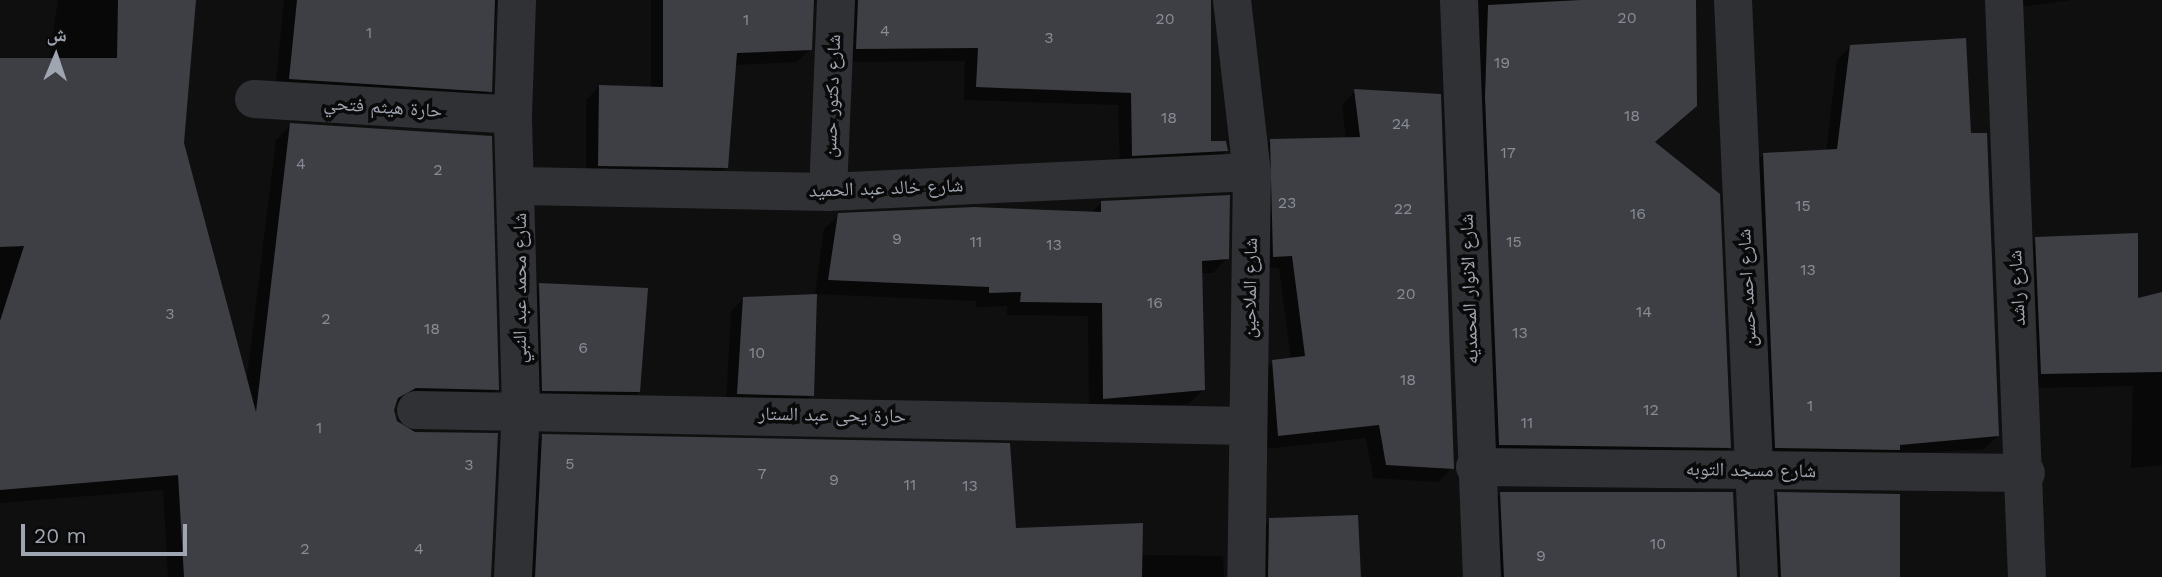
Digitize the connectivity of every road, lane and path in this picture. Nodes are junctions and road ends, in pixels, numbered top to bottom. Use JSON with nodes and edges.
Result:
{"nodes":[{"id":1,"x":517,"y":0,"type":"edge"},
{"id":2,"x":836,"y":0,"type":"edge"},
{"id":3,"x":1232,"y":0,"type":"edge"},
{"id":4,"x":1459,"y":0,"type":"edge"},
{"id":5,"x":1733,"y":0,"type":"edge"},
{"id":6,"x":2004,"y":0,"type":"edge"},
{"id":7,"x":254,"y":99,"type":"dead end"},
{"id":8,"x":513,"y":115,"type":"junction"},
{"id":9,"x":1252,"y":172,"type":"junction"},
{"id":10,"x":520,"y":186,"type":"junction"},
{"id":11,"x":828,"y":192,"type":"junction"},
{"id":12,"x":521,"y":407,"type":"junction"},
{"id":13,"x":416,"y":410,"type":"dead end"},
{"id":14,"x":1247,"y":426,"type":"junction"},
{"id":15,"x":1475,"y":467,"type":"junction"},
{"id":16,"x":1756,"y":470,"type":"junction"},
{"id":17,"x":2026,"y":473,"type":"junction"},
{"id":18,"x":513,"y":577,"type":"edge"},
{"id":19,"x":1247,"y":577,"type":"edge"},
{"id":20,"x":1482,"y":577,"type":"edge"},
{"id":21,"x":1759,"y":577,"type":"edge"},
{"id":22,"x":2027,"y":577,"type":"edge"}],
"edges":[{"from":1,"to":8,"type":"street","name":"شارع محمد عبد النبي"},
{"from":2,"to":11,"type":"street","name":"شارع دكتور حسن"},
{"from":3,"to":9,"type":"street","name":"شارع الملاحين"},
{"from":4,"to":15,"type":"street","name":"شارع الانوار المحمديه"},
{"from":5,"to":16,"type":"street","name":"شارع احمد حسن"},
{"from":6,"to":17,"type":"street","name":"شارع راشد"},
{"from":7,"to":8,"type":"street","name":"حارة هيثم فتحي"},
{"from":8,"to":10,"type":"street","name":"شارع محمد عبد النبي"},
{"from":9,"to":11,"type":"street","name":"شارع خالد عبد الحميد"},
{"from":9,"to":14,"type":"street","name":"شارع الملاحين"},
{"from":10,"to":11,"type":"street","name":"شارع خالد عبد الحميد"},
{"from":10,"to":12,"type":"street","name":"شارع محمد عبد النبي"},
{"from":12,"to":13,"type":"street","name":"حارة يحى عبد الستار"},
{"from":12,"to":14,"type":"street","name":"حارة يحى عبد الستار"},
{"from":12,"to":18,"type":"street","name":"شارع محمد عبد النبي"},
{"from":14,"to":19,"type":"street","name":"شارع الملاحين"},
{"from":15,"to":16,"type":"street","name":"شارع مسجد التوبه"},
{"from":15,"to":20,"type":"street","name":"شارع الانوار المحمديه"},
{"from":16,"to":17,"type":"street","name":"شارع مسجد التوبه"},
{"from":16,"to":21,"type":"street","name":"شارع احمد حسن"},
{"from":17,"to":22,"type":"street","name":"شارع راشد"}]}
